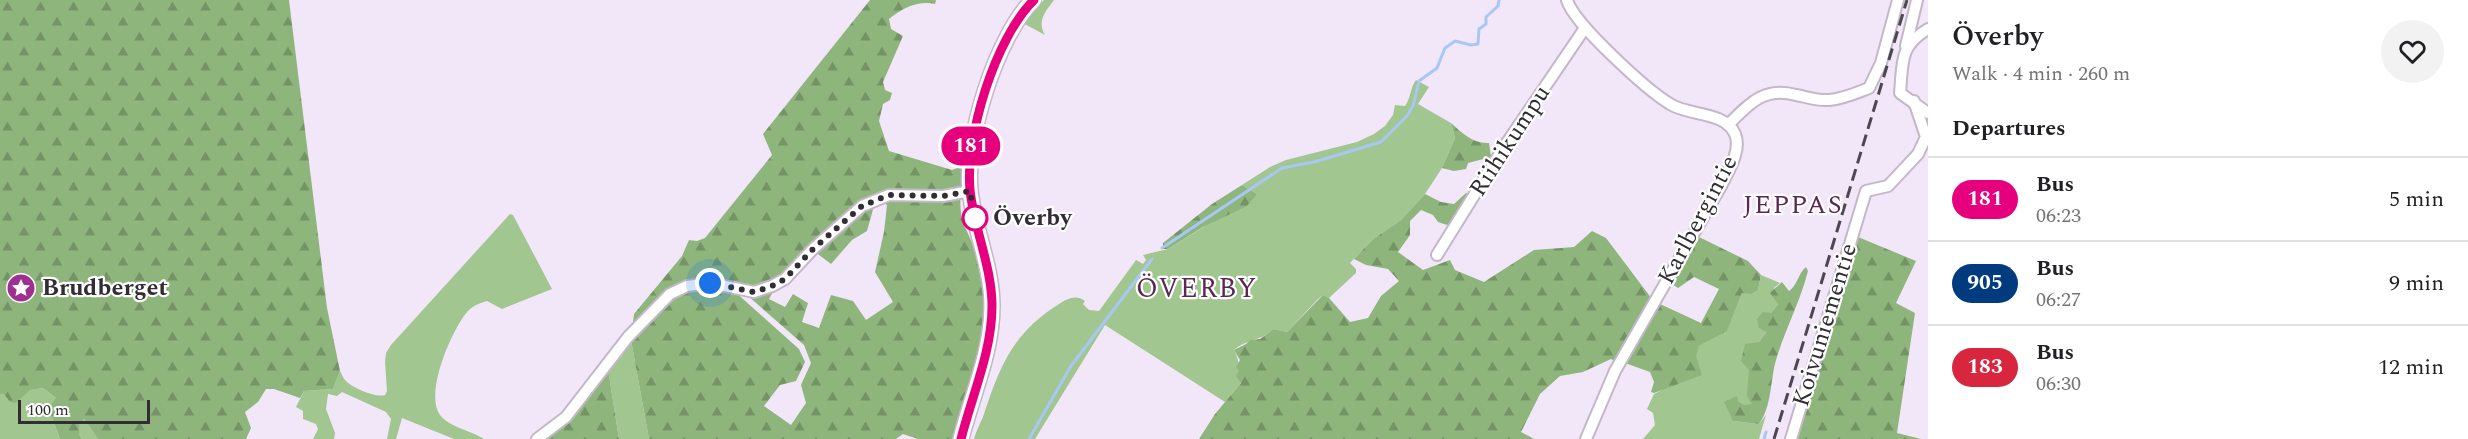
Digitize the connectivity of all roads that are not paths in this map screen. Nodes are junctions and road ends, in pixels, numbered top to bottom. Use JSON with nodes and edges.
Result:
{"nodes":[{"id":1,"x":1034,"y":0,"type":"edge"},
{"id":2,"x":1567,"y":0,"type":"edge"},
{"id":3,"x":1898,"y":0,"type":"edge"},
{"id":4,"x":1917,"y":0,"type":"edge"},
{"id":5,"x":1585,"y":28,"type":"junction"},
{"id":6,"x":1928,"y":29,"type":"edge"},
{"id":7,"x":1906,"y":50,"type":"junction"},
{"id":8,"x":1914,"y":101,"type":"junction"},
{"id":9,"x":1928,"y":113,"type":"edge"},
{"id":10,"x":1728,"y":125,"type":"junction"},
{"id":11,"x":970,"y":191,"type":"junction"},
{"id":12,"x":1437,"y":255,"type":"dead end"},
{"id":13,"x":537,"y":439,"type":"edge"},
{"id":14,"x":961,"y":439,"type":"edge"},
{"id":15,"x":1586,"y":439,"type":"edge"},
{"id":16,"x":1791,"y":439,"type":"edge"}],
"edges":[{"from":1,"to":11,"type":"street"},
{"from":2,"to":5,"type":"street","name":"Karlbergintie"},
{"from":3,"to":10,"type":"street"},
{"from":4,"to":7,"type":"street"},
{"from":5,"to":10,"type":"street","name":"Karlbergintie"},
{"from":5,"to":12,"type":"street","name":"Riihikumpu"},
{"from":6,"to":7,"type":"street"},
{"from":7,"to":8,"type":"street"},
{"from":8,"to":9,"type":"street"},
{"from":8,"to":16,"type":"street","name":"Koivuniementie"},
{"from":10,"to":15,"type":"street","name":"Karlbergintie"},
{"from":11,"to":13,"type":"street"},
{"from":11,"to":14,"type":"street"}]}
